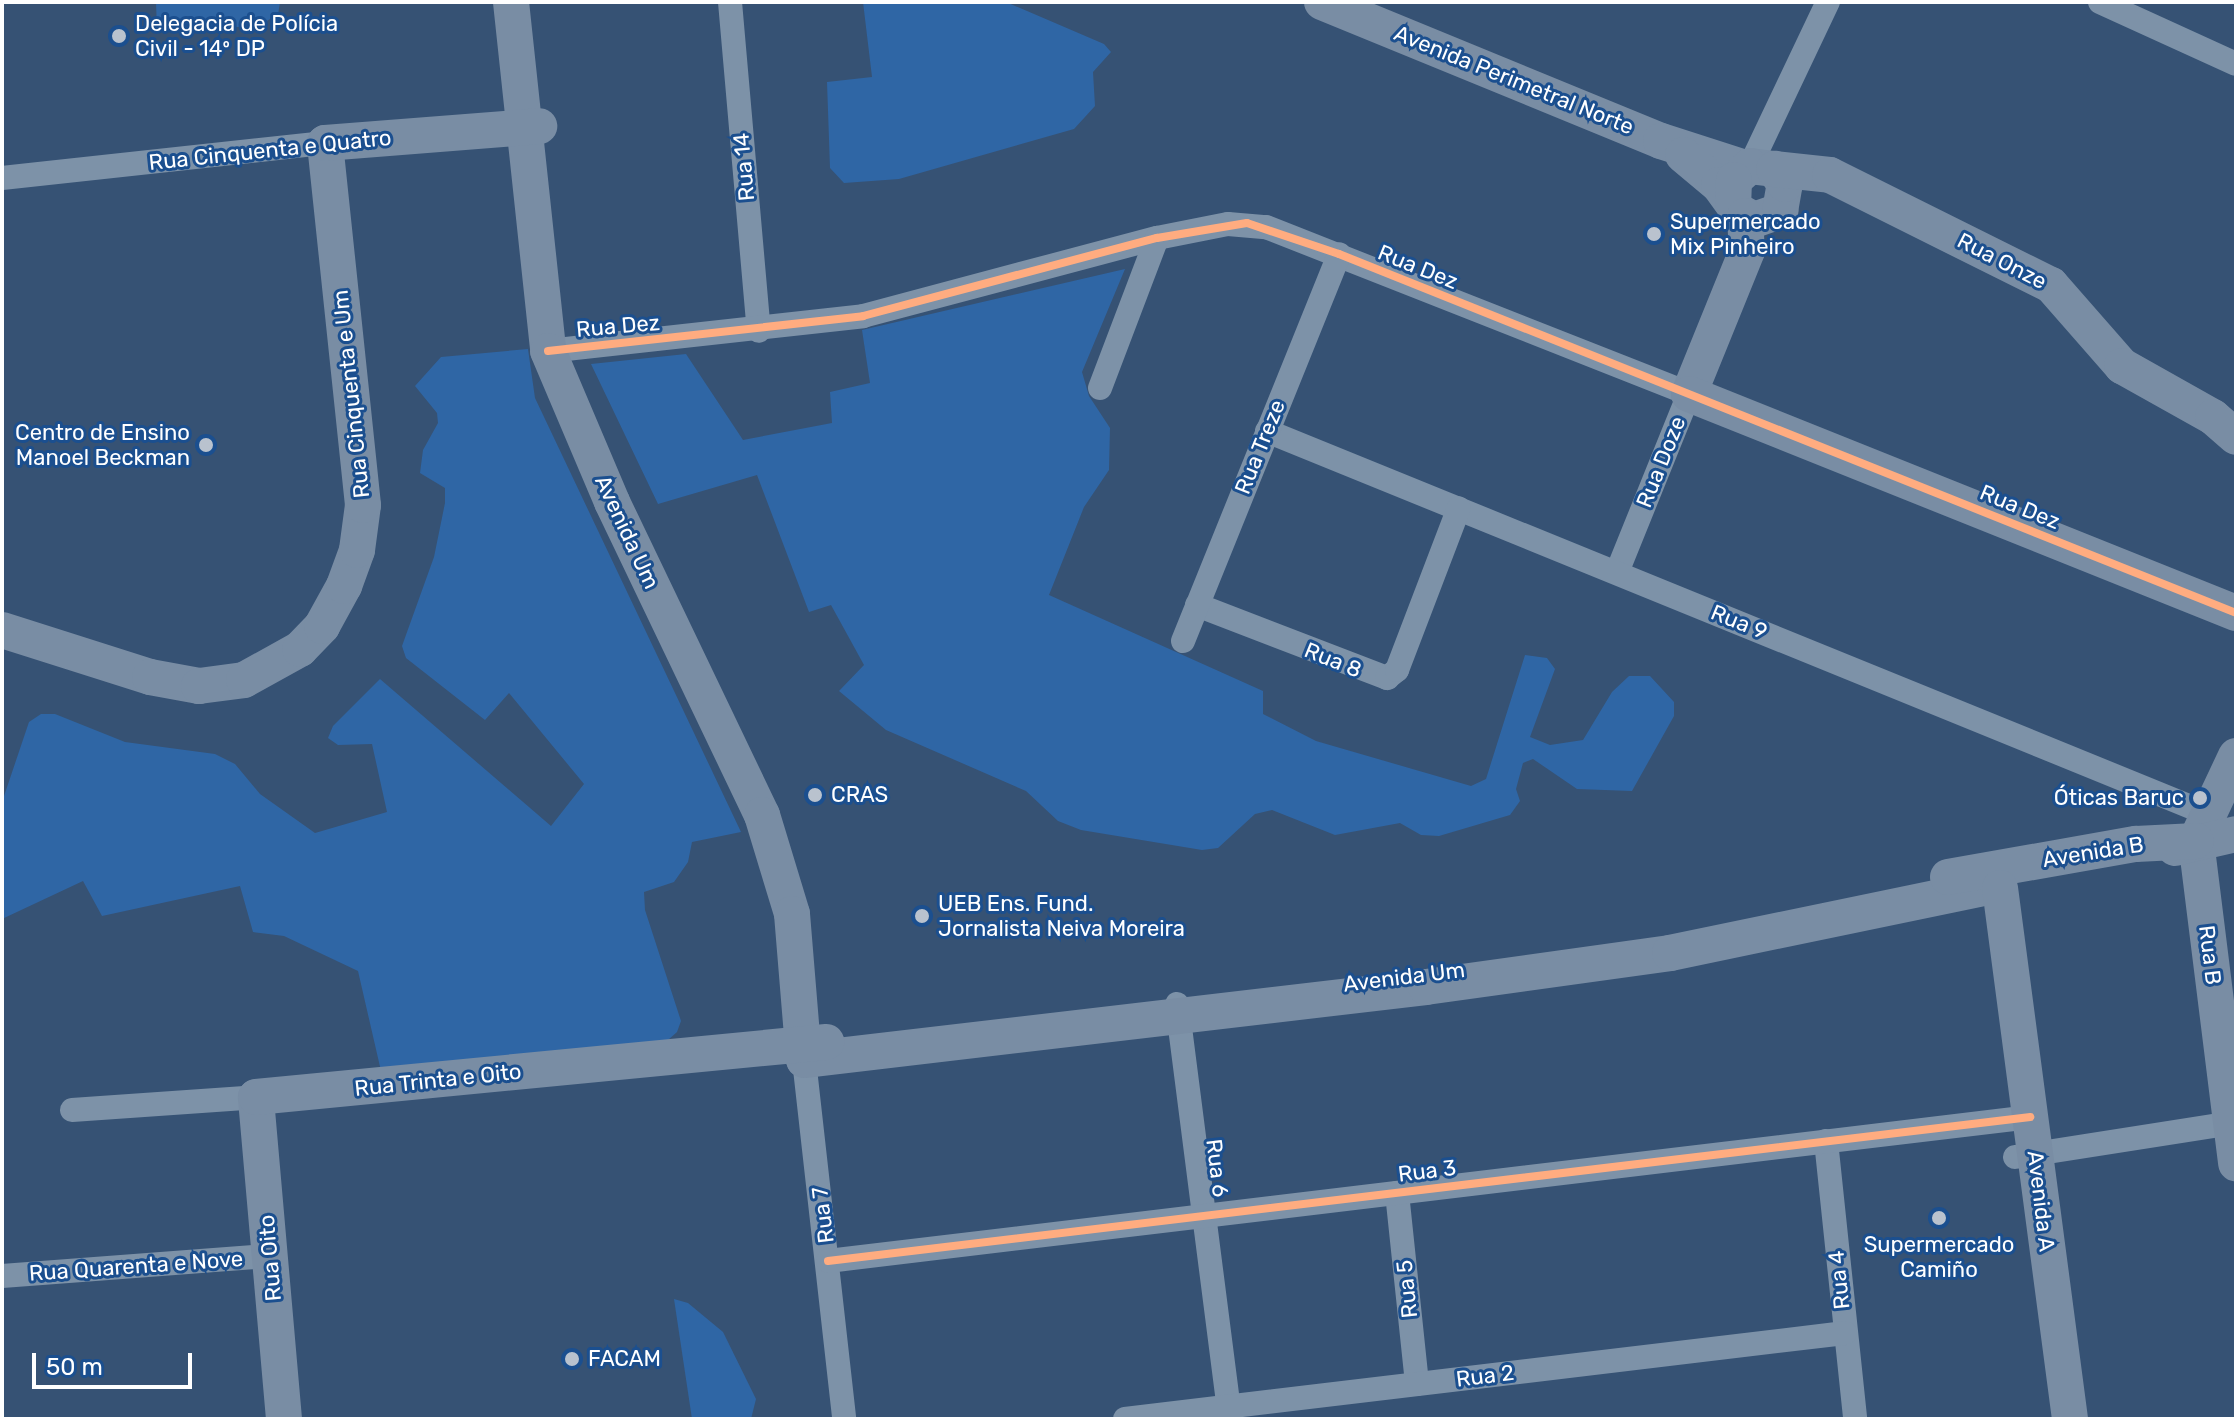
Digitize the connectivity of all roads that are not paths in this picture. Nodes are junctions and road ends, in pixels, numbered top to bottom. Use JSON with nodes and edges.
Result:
{"nodes":[{"id":1,"x":511,"y":2,"type":"edge"},
{"id":2,"x":528,"y":2,"type":"edge"},
{"id":3,"x":730,"y":2,"type":"edge"},
{"id":4,"x":1322,"y":2,"type":"edge"},
{"id":5,"x":1828,"y":2,"type":"edge"},
{"id":6,"x":2100,"y":2,"type":"edge"},
{"id":7,"x":2236,"y":64,"type":"edge"},
{"id":8,"x":531,"y":126,"type":"junction"},
{"id":9,"x":1661,"y":141,"type":"junction"},
{"id":10,"x":325,"y":143,"type":"junction"},
{"id":11,"x":1760,"y":161,"type":"junction"},
{"id":12,"x":2,"y":178,"type":"edge"},
{"id":13,"x":1739,"y":210,"type":"junction"},
{"id":14,"x":1157,"y":238,"type":"junction"},
{"id":15,"x":1339,"y":254,"type":"junction"},
{"id":16,"x":759,"y":331,"type":"junction"},
{"id":17,"x":554,"y":350,"type":"junction"},
{"id":18,"x":1100,"y":388,"type":"dead end"},
{"id":19,"x":1689,"y":394,"type":"junction"},
{"id":20,"x":1267,"y":431,"type":"junction"},
{"id":21,"x":2236,"y":437,"type":"edge"},
{"id":22,"x":1459,"y":508,"type":"junction"},
{"id":23,"x":1617,"y":572,"type":"junction"},
{"id":24,"x":1197,"y":605,"type":"junction"},
{"id":25,"x":2236,"y":613,"type":"edge"},
{"id":26,"x":2,"y":630,"type":"edge"},
{"id":27,"x":1183,"y":641,"type":"dead end"},
{"id":28,"x":2236,"y":756,"type":"edge"},
{"id":29,"x":2214,"y":830,"type":"edge"},
{"id":30,"x":1989,"y":882,"type":"junction"},
{"id":31,"x":1178,"y":1011,"type":"junction"},
{"id":32,"x":812,"y":1051,"type":"junction"},
{"id":33,"x":256,"y":1097,"type":"junction"},
{"id":34,"x":72,"y":1110,"type":"dead end"},
{"id":35,"x":2020,"y":1118,"type":"junction"},
{"id":36,"x":2231,"y":1123,"type":"junction"},
{"id":37,"x":1826,"y":1141,"type":"junction"},
{"id":38,"x":2025,"y":1156,"type":"junction"},
{"id":39,"x":2236,"y":1164,"type":"edge"},
{"id":40,"x":1397,"y":1193,"type":"junction"},
{"id":41,"x":1205,"y":1216,"type":"junction"},
{"id":42,"x":270,"y":1256,"type":"junction"},
{"id":43,"x":828,"y":1261,"type":"junction"},
{"id":44,"x":2,"y":1276,"type":"edge"},
{"id":45,"x":1845,"y":1333,"type":"junction"},
{"id":46,"x":1417,"y":1384,"type":"junction"},
{"id":47,"x":1230,"y":1413,"type":"edge"},
{"id":48,"x":284,"y":1419,"type":"edge"},
{"id":49,"x":844,"y":1419,"type":"edge"},
{"id":50,"x":1125,"y":1419,"type":"edge"},
{"id":51,"x":1855,"y":1419,"type":"edge"},
{"id":52,"x":2047,"y":1419,"type":"edge"},
{"id":53,"x":2070,"y":1419,"type":"edge"}],
"edges":[{"from":1,"to":8,"type":"street","name":"Avenida Um"},
{"from":2,"to":8,"type":"street","name":"Avenida Um"},
{"from":3,"to":16,"type":"street","name":"Rua 14"},
{"from":4,"to":9,"type":"street","name":"Avenida Perimetral Norte"},
{"from":5,"to":11,"type":"street"},
{"from":6,"to":7,"type":"street"},
{"from":8,"to":10,"type":"street","name":"Rua Cinquenta e Quatro"},
{"from":8,"to":17,"type":"street","name":"Avenida Um"},
{"from":9,"to":11,"type":"street","name":"Avenida Perimetral Norte"},
{"from":9,"to":13,"type":"street","name":"Avenida Perimetral Norte"},
{"from":10,"to":12,"type":"street","name":"Rua Cinquenta e Quatro"},
{"from":10,"to":26,"type":"street","name":"Rua Cinquenta e Um"},
{"from":11,"to":13,"type":"street"},
{"from":11,"to":13,"type":"street"},
{"from":11,"to":21,"type":"street","name":"Rua Onze"},
{"from":13,"to":19,"type":"street","name":"Rua Doze"},
{"from":14,"to":15,"type":"street","name":"Rua Dez"},
{"from":14,"to":16,"type":"street","name":"Rua Dez"},
{"from":14,"to":18,"type":"street"},
{"from":15,"to":19,"type":"street","name":"Rua Dez"},
{"from":15,"to":20,"type":"street","name":"Rua Treze"},
{"from":16,"to":17,"type":"street","name":"Rua Dez"},
{"from":17,"to":32,"type":"street","name":"Avenida Um"},
{"from":19,"to":23,"type":"street","name":"Rua Doze"},
{"from":19,"to":25,"type":"street","name":"Rua Dez"},
{"from":20,"to":22,"type":"street","name":"Rua 9"},
{"from":20,"to":24,"type":"street","name":"Rua Treze"},
{"from":22,"to":23,"type":"street","name":"Rua 9"},
{"from":22,"to":24,"type":"street","name":"Rua 8"},
{"from":23,"to":29,"type":"street","name":"Rua 9"},
{"from":24,"to":27,"type":"street","name":"Rua Treze"},
{"from":28,"to":29,"type":"street"},
{"from":29,"to":30,"type":"street","name":"Avenida B"},
{"from":29,"to":36,"type":"street","name":"Rua B"},
{"from":30,"to":31,"type":"street","name":"Avenida Um"},
{"from":30,"to":35,"type":"street","name":"Avenida A"},
{"from":31,"to":32,"type":"street","name":"Avenida Um"},
{"from":31,"to":41,"type":"street","name":"Rua 6"},
{"from":32,"to":33,"type":"street","name":"Rua Trinta e Oito"},
{"from":32,"to":43,"type":"street","name":"Rua 7"},
{"from":33,"to":34,"type":"street","name":"Rua Trinta e Oito"},
{"from":33,"to":42,"type":"street","name":"Rua Oito"},
{"from":35,"to":37,"type":"street","name":"Rua 3"},
{"from":35,"to":38,"type":"street","name":"Avenida A"},
{"from":36,"to":38,"type":"street"},
{"from":36,"to":39,"type":"street","name":"Rua B"},
{"from":37,"to":40,"type":"street","name":"Rua 3"},
{"from":37,"to":45,"type":"street","name":"Rua 4"},
{"from":38,"to":52,"type":"street","name":"Avenida A"},
{"from":38,"to":53,"type":"street","name":"Avenida A"},
{"from":40,"to":41,"type":"street","name":"Rua 3"},
{"from":40,"to":46,"type":"street","name":"Rua 5"},
{"from":41,"to":43,"type":"street","name":"Rua 3"},
{"from":41,"to":47,"type":"street","name":"Rua 6"},
{"from":42,"to":44,"type":"street","name":"Rua Quarenta e Nove"},
{"from":42,"to":48,"type":"street","name":"Rua Oito"},
{"from":43,"to":49,"type":"street","name":"Rua 7"},
{"from":45,"to":46,"type":"street","name":"Rua 2"},
{"from":45,"to":51,"type":"street","name":"Rua 4"},
{"from":46,"to":47,"type":"street","name":"Rua 2"},
{"from":47,"to":50,"type":"street","name":"Rua 2"}]}
